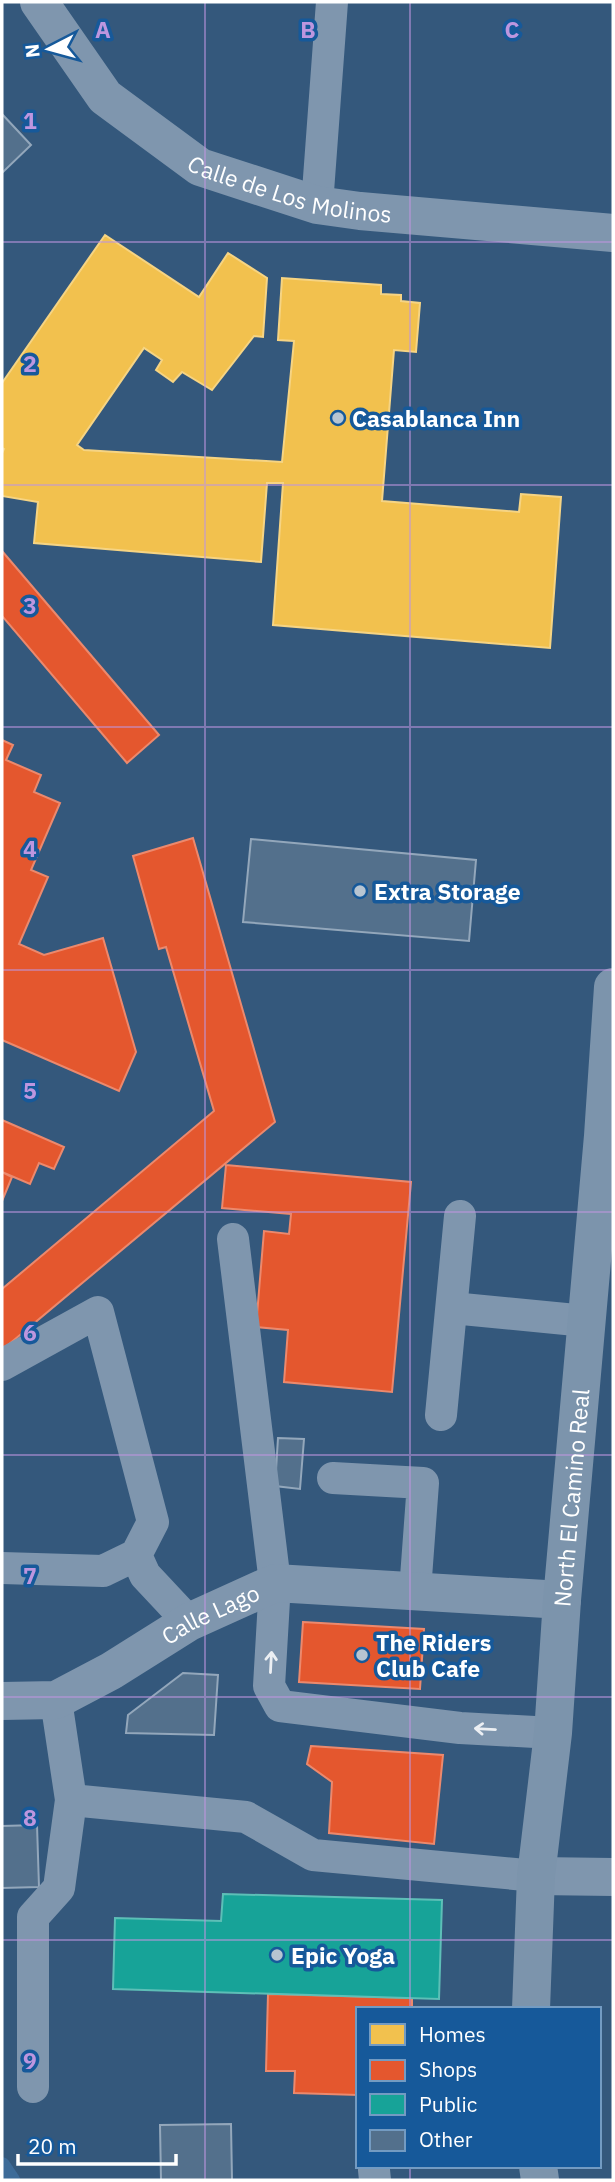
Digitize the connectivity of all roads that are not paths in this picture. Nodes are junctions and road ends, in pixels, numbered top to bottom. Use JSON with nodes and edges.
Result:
{"nodes":[{"id":1,"x":39,"y":2,"type":"edge"},
{"id":2,"x":332,"y":2,"type":"edge"},
{"id":3,"x":317,"y":205,"type":"junction"},
{"id":4,"x":613,"y":233,"type":"edge"},
{"id":5,"x":613,"y":987,"type":"edge"},
{"id":6,"x":460,"y":1216,"type":"dead end"},
{"id":7,"x":233,"y":1240,"type":"dead end"},
{"id":8,"x":452,"y":1308,"type":"junction"},
{"id":9,"x":586,"y":1321,"type":"junction"},
{"id":10,"x":2,"y":1365,"type":"edge"},
{"id":11,"x":441,"y":1415,"type":"dead end"},
{"id":12,"x":333,"y":1478,"type":"dead end"},
{"id":13,"x":136,"y":1555,"type":"junction"},
{"id":14,"x":2,"y":1568,"type":"edge"},
{"id":15,"x":275,"y":1583,"type":"junction"},
{"id":16,"x":415,"y":1591,"type":"junction"},
{"id":17,"x":562,"y":1600,"type":"junction"},
{"id":18,"x":189,"y":1622,"type":"junction"},
{"id":19,"x":56,"y":1700,"type":"junction"},
{"id":20,"x":2,"y":1701,"type":"edge"},
{"id":21,"x":553,"y":1733,"type":"junction"},
{"id":22,"x":71,"y":1800,"type":"junction"},
{"id":23,"x":536,"y":1876,"type":"junction"},
{"id":24,"x":613,"y":1877,"type":"edge"},
{"id":25,"x":531,"y":2007,"type":"edge"},
{"id":26,"x":33,"y":2087,"type":"dead end"}],
"edges":[{"from":1,"to":3,"type":"street","name":"Calle de Los Molinos"},
{"from":2,"to":3,"type":"lane"},
{"from":3,"to":4,"type":"street","name":"Calle de Los Molinos"},
{"from":5,"to":9,"type":"main road","name":"North El Camino Real"},
{"from":6,"to":8,"type":"lane"},
{"from":7,"to":15,"type":"lane"},
{"from":8,"to":9,"type":"lane"},
{"from":8,"to":11,"type":"lane"},
{"from":9,"to":17,"type":"main road","name":"North El Camino Real"},
{"from":10,"to":13,"type":"lane"},
{"from":12,"to":16,"type":"lane"},
{"from":13,"to":14,"type":"lane"},
{"from":13,"to":18,"type":"lane"},
{"from":15,"to":16,"type":"street","name":"Calle Lago"},
{"from":15,"to":18,"type":"street","name":"Calle Lago"},
{"from":21,"to":15,"type":"lane","one_way":true},
{"from":16,"to":17,"type":"street","name":"Calle Lago"},
{"from":17,"to":21,"type":"main road","name":"North El Camino Real"},
{"from":18,"to":19,"type":"street","name":"Calle Lago"},
{"from":19,"to":20,"type":"street","name":"Calle Lago"},
{"from":19,"to":22,"type":"lane"},
{"from":21,"to":23,"type":"main road","name":"North El Camino Real"},
{"from":22,"to":23,"type":"lane"},
{"from":22,"to":26,"type":"lane"},
{"from":23,"to":24,"type":"street"},
{"from":23,"to":25,"type":"main road","name":"North El Camino Real"}]}
